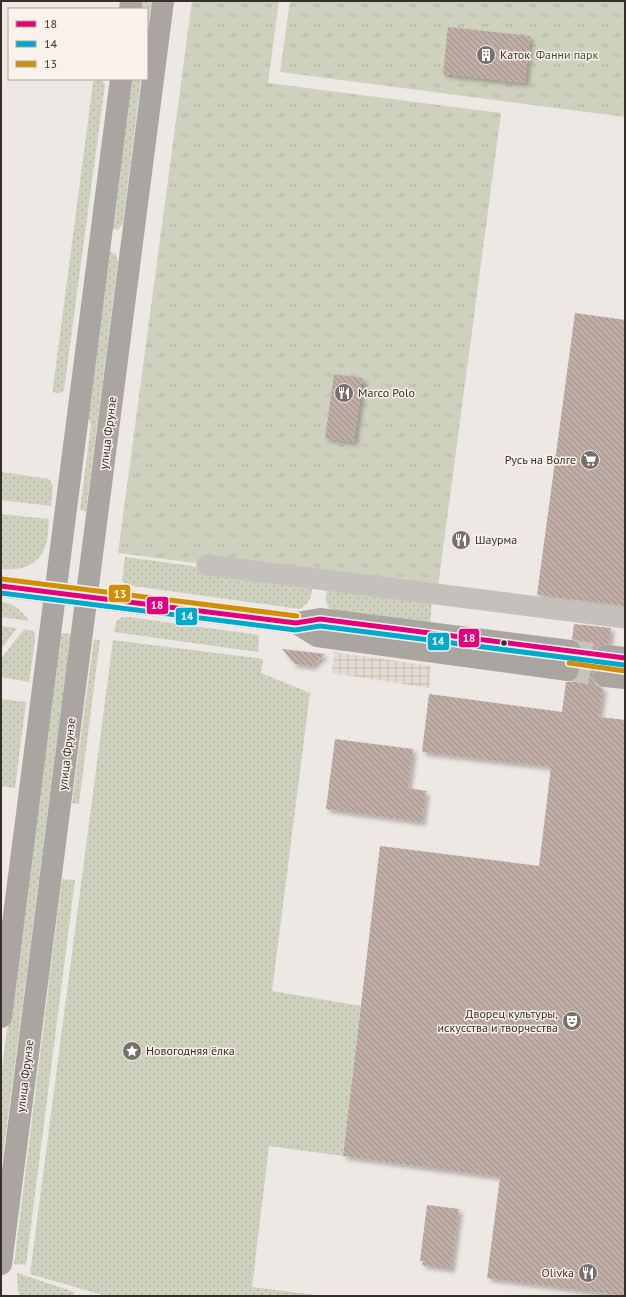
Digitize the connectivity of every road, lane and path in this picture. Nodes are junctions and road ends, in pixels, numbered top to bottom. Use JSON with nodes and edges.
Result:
{"nodes":[{"id":1,"x":164,"y":1,"type":"edge"},
{"id":2,"x":121,"y":80,"type":"edge"},
{"id":3,"x":101,"y":240,"type":"junction"},
{"id":4,"x":132,"y":244,"type":"junction"},
{"id":5,"x":207,"y":565,"type":"dead end"},
{"id":6,"x":1,"y":586,"type":"edge"},
{"id":7,"x":55,"y":593,"type":"junction"},
{"id":8,"x":88,"y":597,"type":"junction"},
{"id":9,"x":625,"y":618,"type":"edge"},
{"id":10,"x":569,"y":661,"type":"tunnel mouth"},
{"id":11,"x":1,"y":1017,"type":"edge"},
{"id":12,"x":1,"y":1264,"type":"edge"}],
"edges":[{"from":1,"to":4,"type":"main road","name":"улица Фрунзе"},
{"from":2,"to":3,"type":"main road"},
{"from":3,"to":4,"type":"main road"},
{"from":3,"to":7,"type":"main road"},
{"from":4,"to":8,"type":"main road","name":"улица Фрунзе"},
{"from":5,"to":9,"type":"street"},
{"from":6,"to":7,"type":"main road"},
{"from":7,"to":8,"type":"main road"},
{"from":7,"to":11,"type":"main road"},
{"from":8,"to":10,"type":"main road"},
{"from":8,"to":12,"type":"main road","name":"улица Фрунзе"}]}
